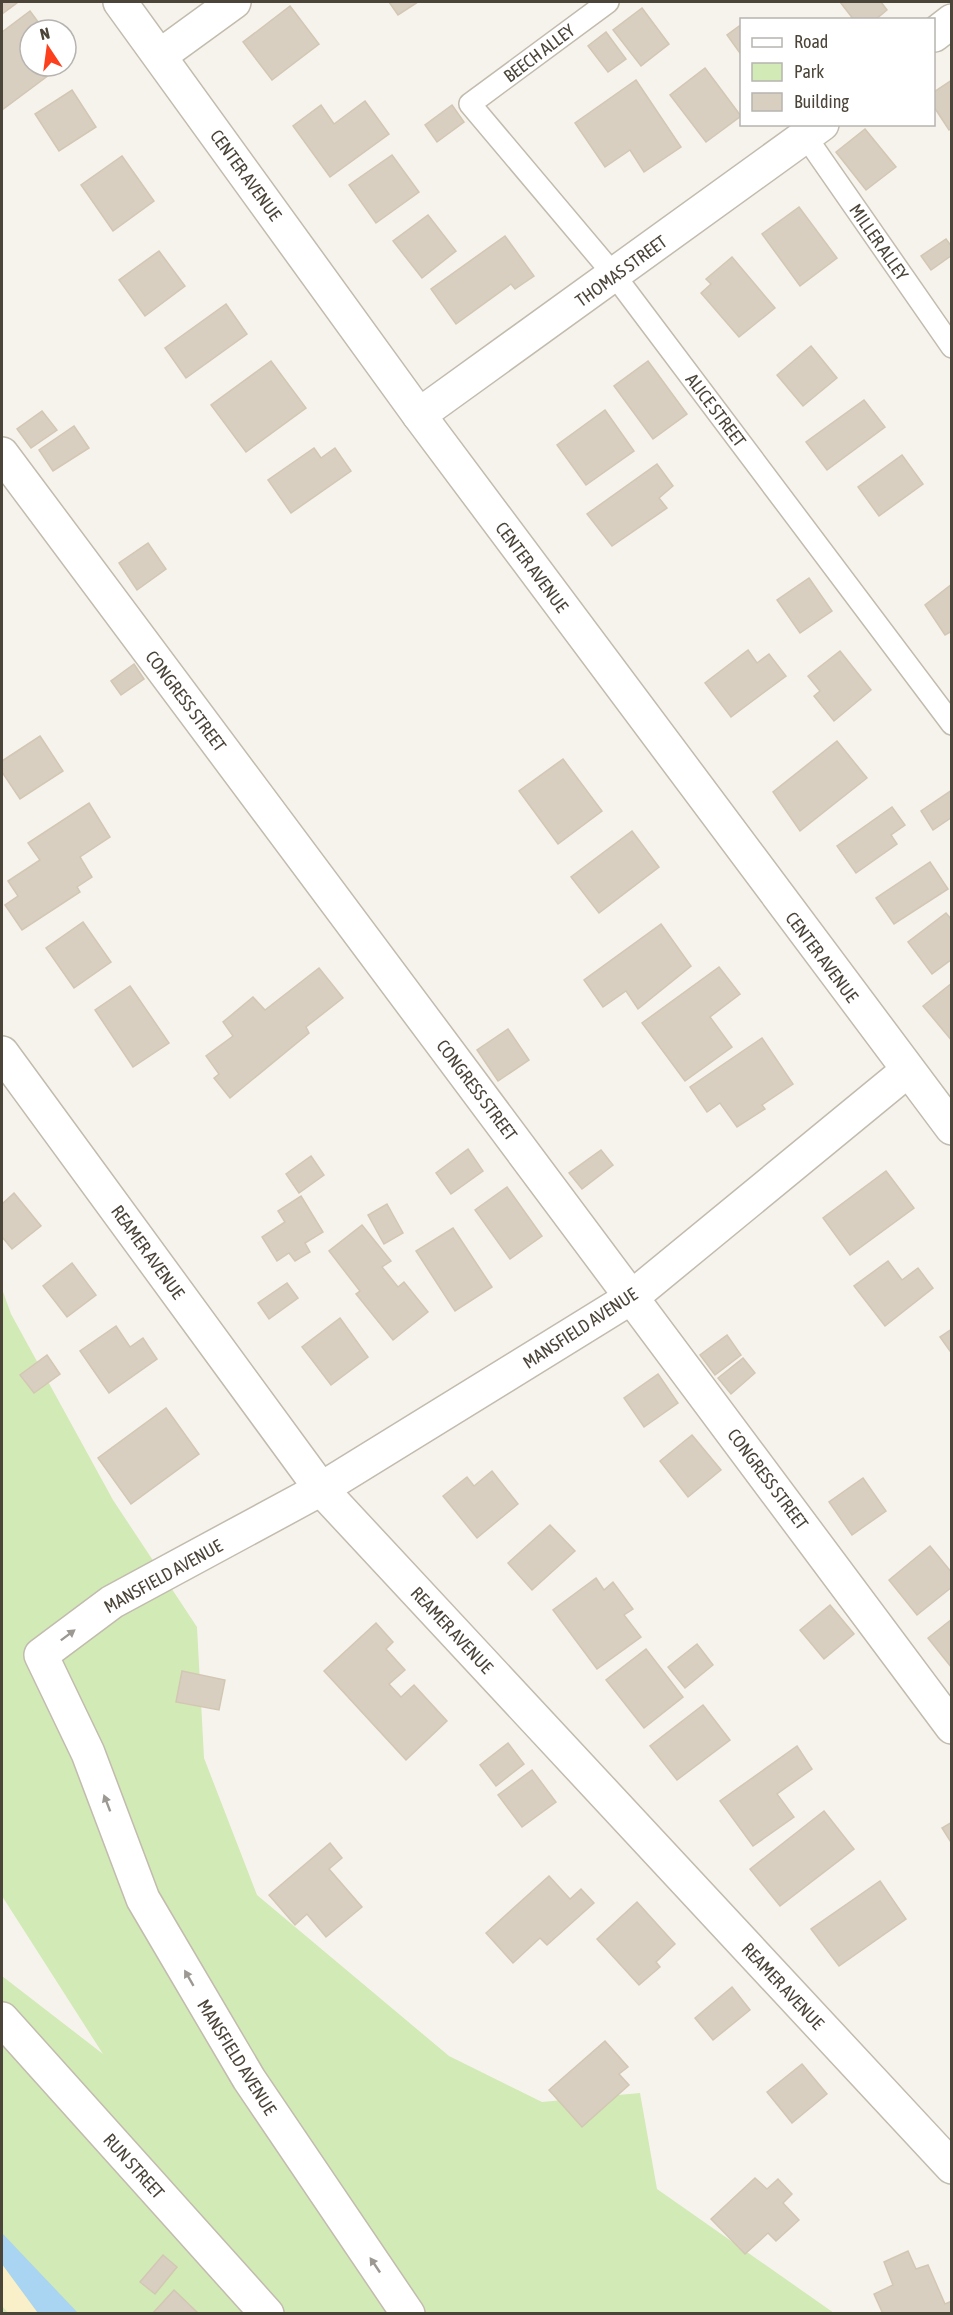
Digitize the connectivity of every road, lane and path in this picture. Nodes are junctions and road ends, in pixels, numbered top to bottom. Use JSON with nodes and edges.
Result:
{"nodes":[{"id":1,"x":120,"y":2,"type":"edge"},
{"id":2,"x":234,"y":2,"type":"edge"},
{"id":3,"x":608,"y":2,"type":"edge"},
{"id":4,"x":951,"y":21,"type":"edge"},
{"id":5,"x":935,"y":33,"type":"edge"},
{"id":6,"x":160,"y":56,"type":"junction"},
{"id":7,"x":470,"y":104,"type":"joint"},
{"id":8,"x":814,"y":131,"type":"edge"},
{"id":9,"x":615,"y":276,"type":"junction"},
{"id":10,"x":951,"y":347,"type":"edge"},
{"id":11,"x":419,"y":416,"type":"junction"},
{"id":12,"x":2,"y":454,"type":"edge"},
{"id":13,"x":951,"y":724,"type":"edge"},
{"id":14,"x":2,"y":1053,"type":"edge"},
{"id":15,"x":907,"y":1071,"type":"junction"},
{"id":16,"x":951,"y":1128,"type":"edge"},
{"id":17,"x":632,"y":1297,"type":"junction"},
{"id":18,"x":321,"y":1489,"type":"junction"},
{"id":19,"x":951,"y":1727,"type":"edge"},
{"id":20,"x":2,"y":2019,"type":"edge"},
{"id":21,"x":951,"y":2167,"type":"edge"},
{"id":22,"x":267,"y":2313,"type":"edge"},
{"id":23,"x":408,"y":2313,"type":"edge"}],
"edges":[{"from":1,"to":6,"type":"street","name":"CENTER AVENUE"},
{"from":2,"to":6,"type":"street"},
{"from":3,"to":7,"type":"lane","name":"BEECH ALLEY"},
{"from":4,"to":5,"type":"street"},
{"from":6,"to":11,"type":"street","name":"CENTER AVENUE"},
{"from":7,"to":9,"type":"lane","name":"ALICE STREET"},
{"from":8,"to":9,"type":"street","name":"THOMAS STREET"},
{"from":8,"to":10,"type":"lane","name":"MILLER ALLEY"},
{"from":9,"to":11,"type":"street","name":"THOMAS STREET"},
{"from":9,"to":13,"type":"lane","name":"ALICE STREET"},
{"from":11,"to":15,"type":"street","name":"CENTER AVENUE"},
{"from":12,"to":17,"type":"street","name":"CONGRESS STREET"},
{"from":14,"to":18,"type":"street","name":"REAMER AVENUE"},
{"from":15,"to":16,"type":"street","name":"CENTER AVENUE"},
{"from":15,"to":17,"type":"street","name":"MANSFIELD AVENUE"},
{"from":17,"to":18,"type":"street","name":"MANSFIELD AVENUE"},
{"from":17,"to":19,"type":"street","name":"CONGRESS STREET"},
{"from":18,"to":21,"type":"street","name":"REAMER AVENUE"},
{"from":23,"to":18,"type":"street","name":"MANSFIELD AVENUE","one_way":true},
{"from":20,"to":22,"type":"street","name":"RUN STREET"}]}
